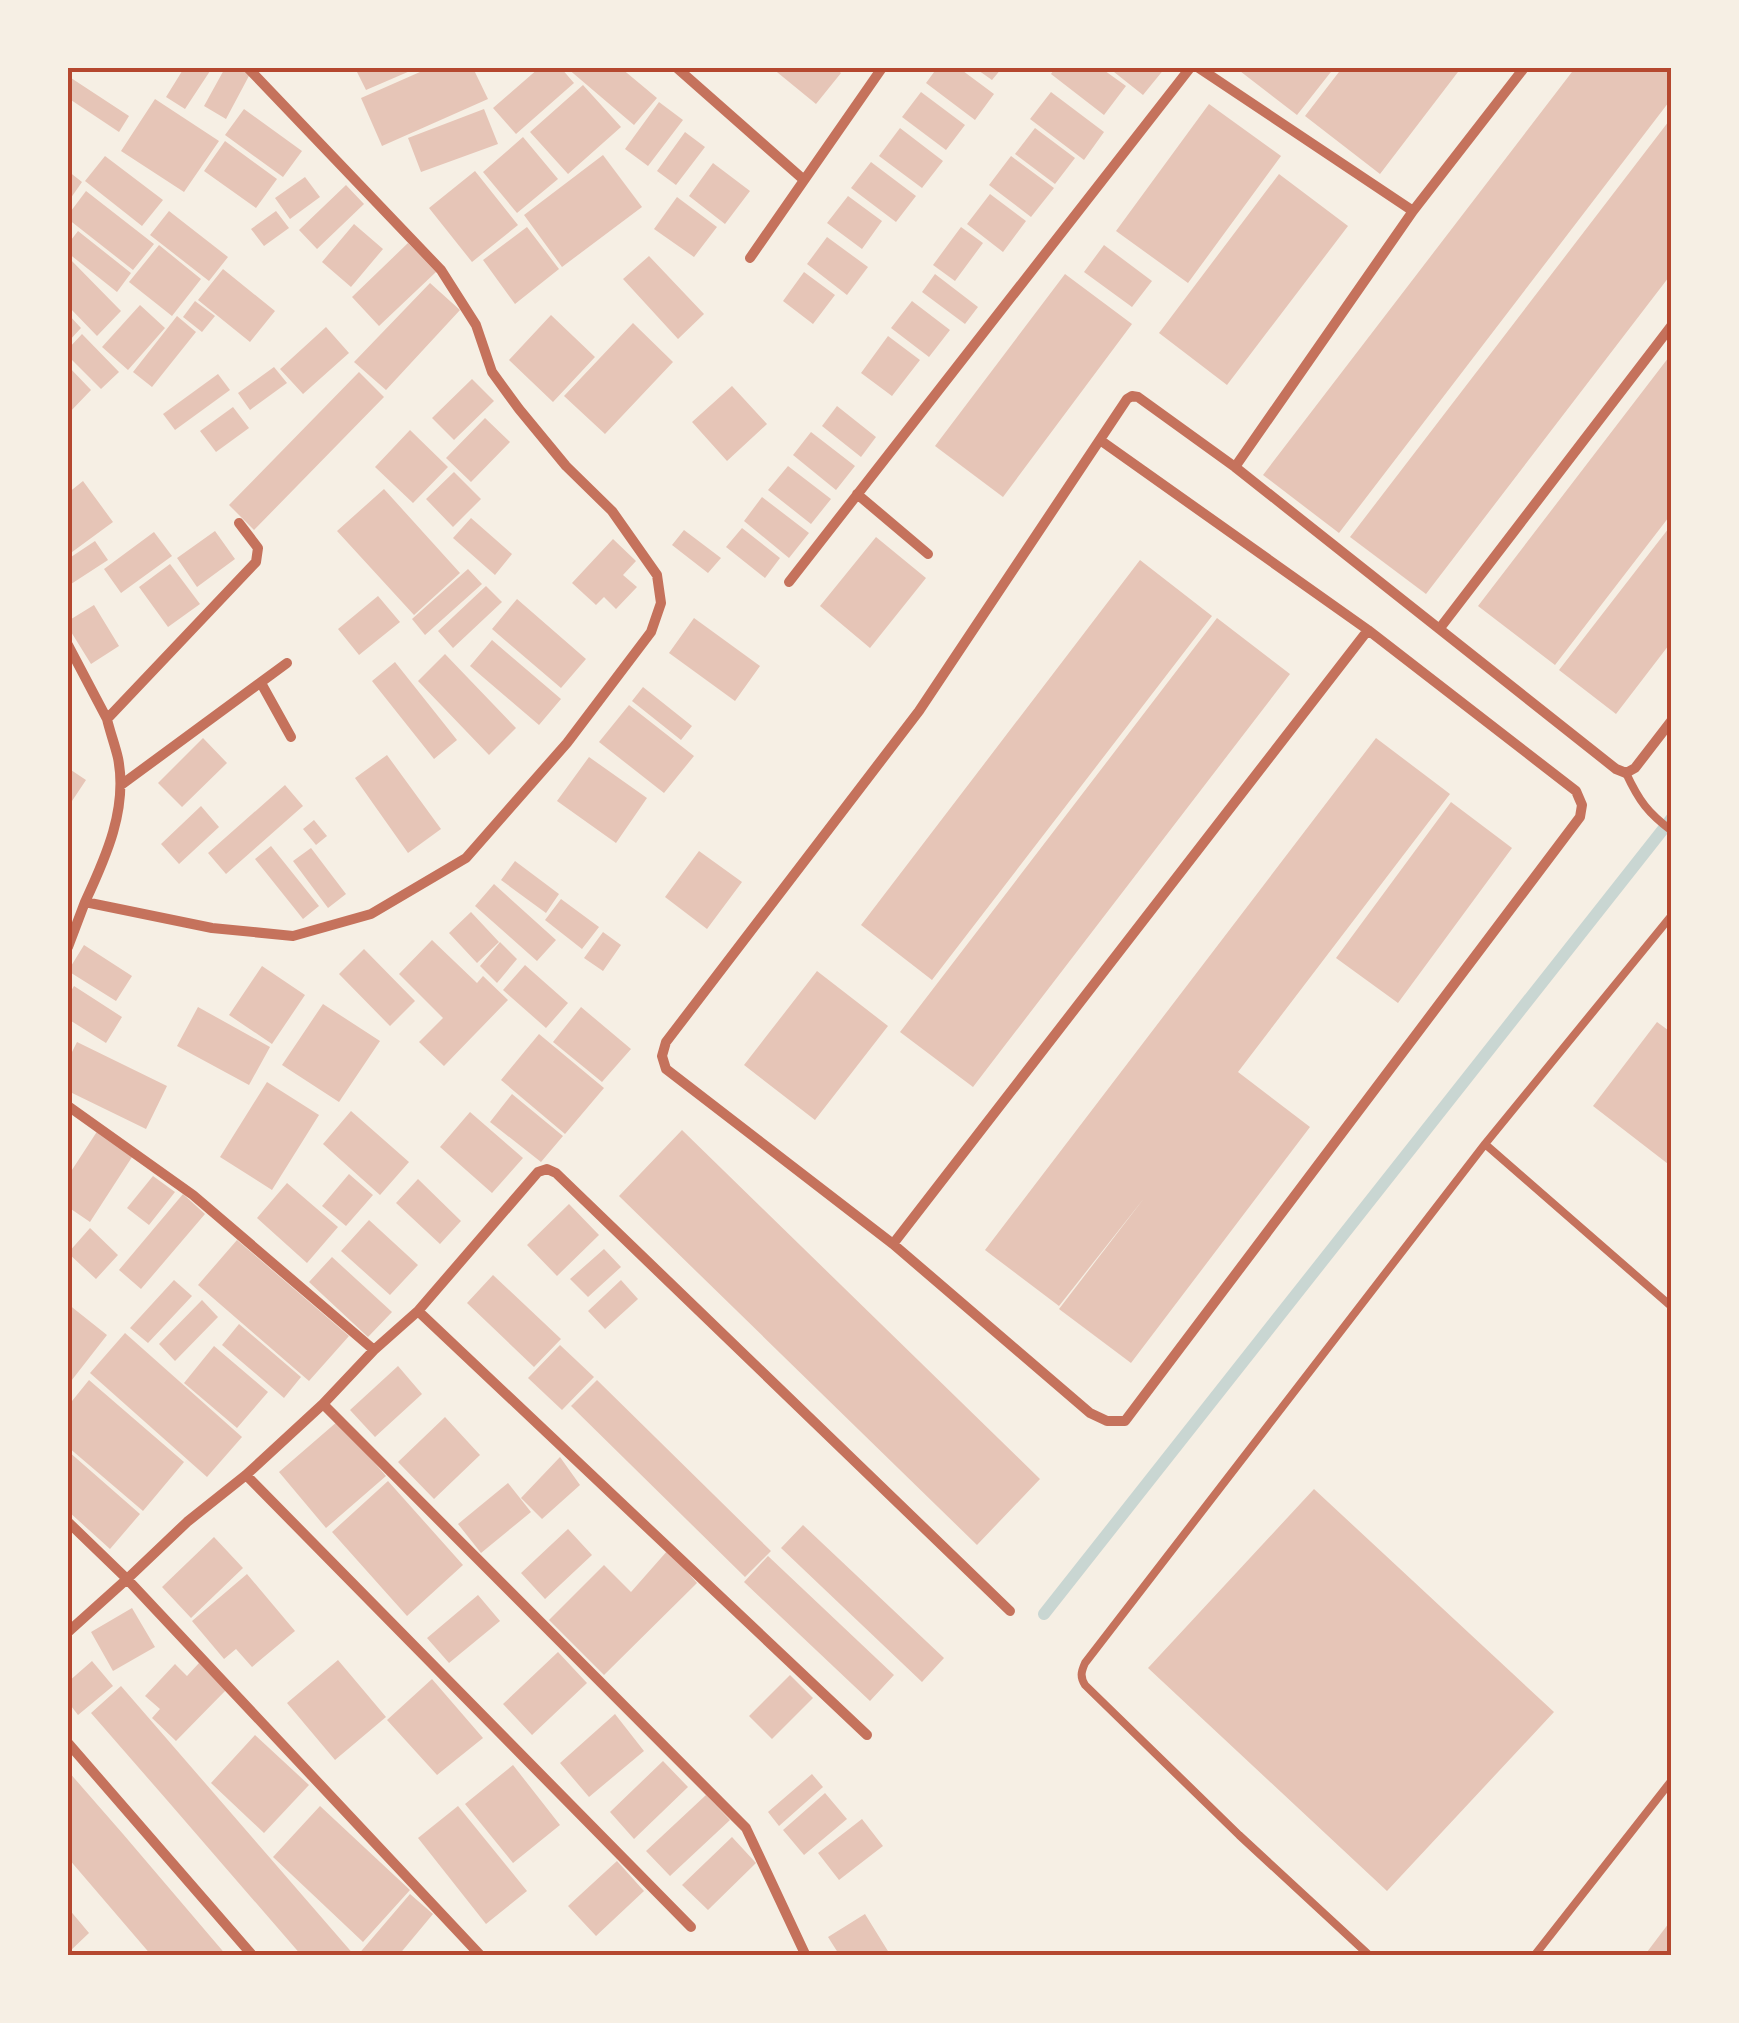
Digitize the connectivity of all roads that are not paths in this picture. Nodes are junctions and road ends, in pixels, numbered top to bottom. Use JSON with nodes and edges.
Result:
{"nodes":[{"id":1,"x":248,"y":68,"type":"edge"},
{"id":2,"x":677,"y":68,"type":"edge"},
{"id":3,"x":882,"y":68,"type":"edge"},
{"id":4,"x":1190,"y":68,"type":"edge"},
{"id":5,"x":1199,"y":68,"type":"edge"},
{"id":6,"x":1524,"y":68,"type":"edge"},
{"id":7,"x":804,"y":180,"type":"junction"},
{"id":8,"x":1413,"y":211,"type":"junction"},
{"id":9,"x":750,"y":258,"type":"dead end"},
{"id":10,"x":1672,"y":324,"type":"edge"},
{"id":11,"x":1100,"y":440,"type":"junction"},
{"id":12,"x":1234,"y":467,"type":"junction"},
{"id":13,"x":857,"y":494,"type":"junction"},
{"id":14,"x":239,"y":523,"type":"dead end"},
{"id":15,"x":928,"y":554,"type":"dead end"},
{"id":16,"x":789,"y":582,"type":"dead end"},
{"id":17,"x":1440,"y":628,"type":"junction"},
{"id":18,"x":1368,"y":630,"type":"junction"},
{"id":19,"x":68,"y":644,"type":"edge"},
{"id":20,"x":287,"y":663,"type":"dead end"},
{"id":21,"x":260,"y":683,"type":"junction"},
{"id":22,"x":107,"y":719,"type":"junction"},
{"id":23,"x":1672,"y":720,"type":"edge"},
{"id":24,"x":291,"y":738,"type":"dead end"},
{"id":25,"x":1626,"y":774,"type":"junction"},
{"id":26,"x":120,"y":785,"type":"junction"},
{"id":27,"x":1672,"y":831,"type":"edge"},
{"id":28,"x":84,"y":902,"type":"junction"},
{"id":29,"x":1672,"y":915,"type":"edge"},
{"id":30,"x":68,"y":947,"type":"edge"},
{"id":31,"x":68,"y":1106,"type":"edge"},
{"id":32,"x":1485,"y":1144,"type":"junction"},
{"id":33,"x":893,"y":1244,"type":"junction"},
{"id":34,"x":1672,"y":1308,"type":"edge"},
{"id":35,"x":418,"y":1310,"type":"junction"},
{"id":36,"x":374,"y":1350,"type":"junction"},
{"id":37,"x":323,"y":1404,"type":"junction"},
{"id":38,"x":246,"y":1475,"type":"junction"},
{"id":39,"x":68,"y":1522,"type":"edge"},
{"id":40,"x":128,"y":1580,"type":"junction"},
{"id":41,"x":1010,"y":1611,"type":"dead end"},
{"id":42,"x":68,"y":1632,"type":"edge"},
{"id":43,"x":866,"y":1735,"type":"dead end"},
{"id":44,"x":68,"y":1743,"type":"edge"},
{"id":45,"x":1672,"y":1780,"type":"edge"},
{"id":46,"x":691,"y":1927,"type":"dead end"},
{"id":47,"x":253,"y":1956,"type":"edge"},
{"id":48,"x":481,"y":1956,"type":"edge"},
{"id":49,"x":806,"y":1956,"type":"edge"},
{"id":50,"x":1370,"y":1956,"type":"edge"},
{"id":51,"x":1534,"y":1956,"type":"edge"}],
"edges":[{"from":1,"to":28,"type":"street"},
{"from":2,"to":7,"type":"street"},
{"from":3,"to":7,"type":"street"},
{"from":4,"to":13,"type":"street"},
{"from":5,"to":8,"type":"street"},
{"from":6,"to":8,"type":"street"},
{"from":7,"to":9,"type":"street"},
{"from":8,"to":12,"type":"street"},
{"from":10,"to":17,"type":"street"},
{"from":11,"to":12,"type":"street"},
{"from":11,"to":18,"type":"street"},
{"from":11,"to":33,"type":"street"},
{"from":12,"to":17,"type":"street"},
{"from":13,"to":15,"type":"street"},
{"from":13,"to":16,"type":"street"},
{"from":14,"to":22,"type":"street"},
{"from":17,"to":25,"type":"street"},
{"from":18,"to":33,"type":"street"},
{"from":18,"to":33,"type":"street"},
{"from":19,"to":22,"type":"street"},
{"from":20,"to":21,"type":"street"},
{"from":21,"to":24,"type":"street"},
{"from":21,"to":26,"type":"street"},
{"from":22,"to":26,"type":"street"},
{"from":23,"to":25,"type":"street"},
{"from":25,"to":27,"type":"lane"},
{"from":26,"to":28,"type":"street"},
{"from":28,"to":30,"type":"street"},
{"from":29,"to":32,"type":"lane"},
{"from":31,"to":36,"type":"street"},
{"from":32,"to":34,"type":"lane"},
{"from":32,"to":50,"type":"lane"},
{"from":35,"to":36,"type":"street"},
{"from":35,"to":41,"type":"street"},
{"from":35,"to":43,"type":"street"},
{"from":36,"to":37,"type":"street"},
{"from":37,"to":38,"type":"street"},
{"from":37,"to":49,"type":"street"},
{"from":38,"to":40,"type":"street"},
{"from":38,"to":46,"type":"street"},
{"from":39,"to":40,"type":"street"},
{"from":40,"to":42,"type":"street"},
{"from":40,"to":48,"type":"street"},
{"from":44,"to":47,"type":"street"},
{"from":45,"to":51,"type":"lane"}]}
